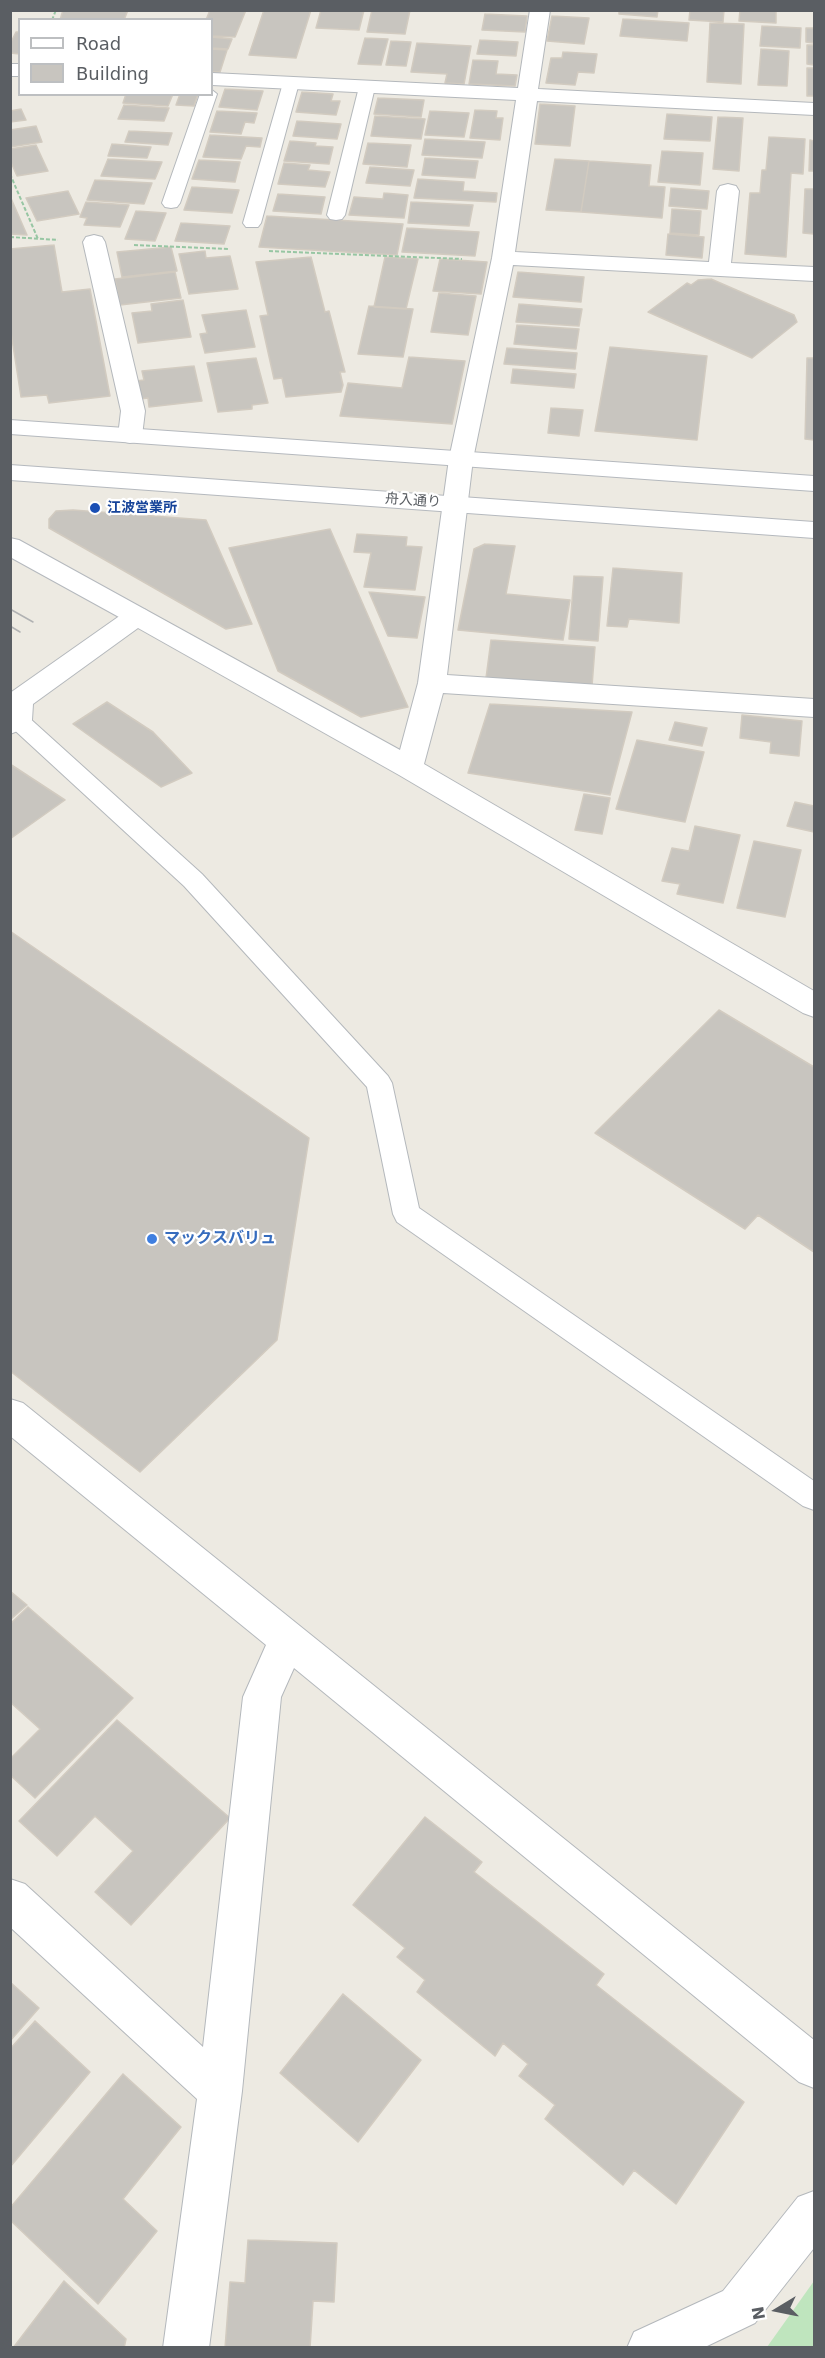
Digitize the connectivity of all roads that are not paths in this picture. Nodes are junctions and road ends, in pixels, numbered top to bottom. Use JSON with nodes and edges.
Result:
{"nodes":[{"id":1,"x":540,"y":10,"type":"edge"},
{"id":2,"x":291,"y":83,"type":"junction"},
{"id":3,"x":213,"y":85,"type":"edge"},
{"id":4,"x":367,"y":87,"type":"junction"},
{"id":5,"x":528,"y":94,"type":"junction"},
{"id":6,"x":208,"y":96,"type":"edge"},
{"id":7,"x":814,"y":108,"type":"edge"},
{"id":8,"x":728,"y":191,"type":"dead end"},
{"id":9,"x":171,"y":203,"type":"dead end"},
{"id":10,"x":336,"y":215,"type":"dead end"},
{"id":11,"x":252,"y":223,"type":"dead end"},
{"id":12,"x":94,"y":242,"type":"dead end"},
{"id":13,"x":503,"y":258,"type":"junction"},
{"id":14,"x":719,"y":269,"type":"junction"},
{"id":15,"x":814,"y":274,"type":"edge"},
{"id":16,"x":10,"y":427,"type":"edge"},
{"id":17,"x":130,"y":436,"type":"junction"},
{"id":18,"x":461,"y":459,"type":"junction"},
{"id":19,"x":10,"y":472,"type":"edge"},
{"id":20,"x":814,"y":484,"type":"edge"},
{"id":21,"x":454,"y":504,"type":"junction"},
{"id":22,"x":814,"y":530,"type":"edge"},
{"id":23,"x":10,"y":546,"type":"edge"},
{"id":24,"x":137,"y":616,"type":"junction"},
{"id":25,"x":432,"y":683,"type":"junction"},
{"id":26,"x":814,"y":708,"type":"edge"},
{"id":27,"x":14,"y":723,"type":"edge"},
{"id":28,"x":409,"y":768,"type":"junction"},
{"id":29,"x":814,"y":1005,"type":"edge"},
{"id":30,"x":10,"y":1414,"type":"edge"},
{"id":31,"x":814,"y":1497,"type":"edge"},
{"id":32,"x":288,"y":1639,"type":"junction"},
{"id":33,"x":10,"y":1899,"type":"edge"},
{"id":34,"x":814,"y":2067,"type":"edge"},
{"id":35,"x":220,"y":2091,"type":"junction"},
{"id":36,"x":814,"y":2213,"type":"edge"},
{"id":37,"x":186,"y":2348,"type":"edge"},
{"id":38,"x":650,"y":2348,"type":"edge"}],
"edges":[{"from":1,"to":5,"type":"street"},
{"from":2,"to":3,"type":"street"},
{"from":2,"to":4,"type":"street"},
{"from":2,"to":11,"type":"lane"},
{"from":4,"to":5,"type":"street"},
{"from":4,"to":10,"type":"lane"},
{"from":5,"to":7,"type":"street"},
{"from":5,"to":13,"type":"street"},
{"from":6,"to":9,"type":"lane"},
{"from":8,"to":14,"type":"street"},
{"from":12,"to":17,"type":"street"},
{"from":13,"to":14,"type":"street"},
{"from":13,"to":18,"type":"street"},
{"from":14,"to":15,"type":"street"},
{"from":16,"to":17,"type":"street"},
{"from":17,"to":18,"type":"street"},
{"from":18,"to":20,"type":"street"},
{"from":18,"to":21,"type":"street"},
{"from":19,"to":21,"type":"street","name":"舟入通り"},
{"from":21,"to":22,"type":"street","name":"舟入通り"},
{"from":21,"to":25,"type":"street"},
{"from":23,"to":24,"type":"street"},
{"from":24,"to":27,"type":"street"},
{"from":24,"to":28,"type":"street"},
{"from":25,"to":26,"type":"street"},
{"from":25,"to":28,"type":"street"},
{"from":27,"to":31,"type":"lane"},
{"from":28,"to":29,"type":"street"},
{"from":30,"to":32,"type":"street"},
{"from":32,"to":34,"type":"street"},
{"from":32,"to":35,"type":"street"},
{"from":33,"to":35,"type":"street"},
{"from":35,"to":37,"type":"street"},
{"from":36,"to":38,"type":"street"}]}
